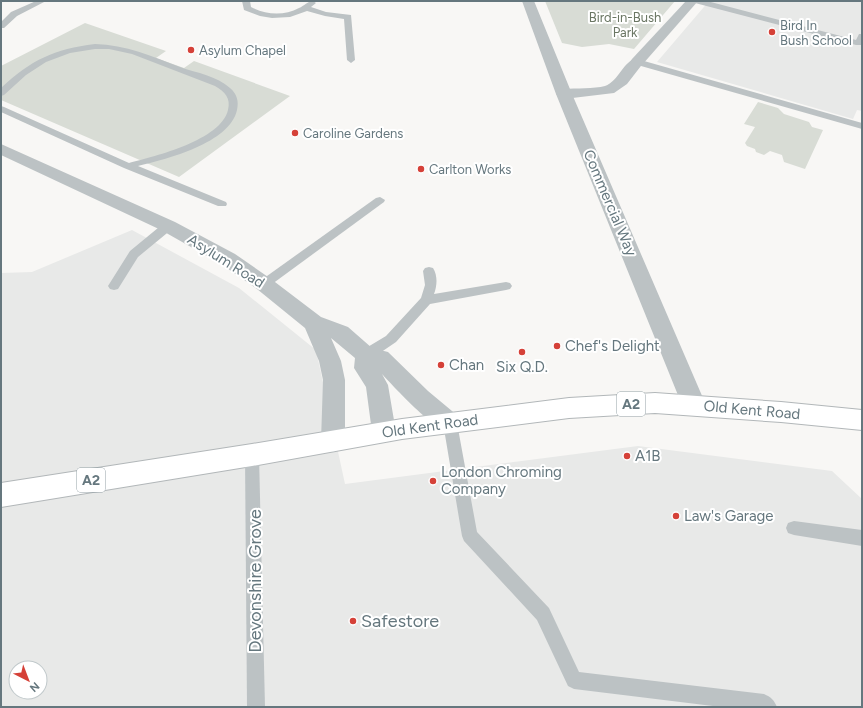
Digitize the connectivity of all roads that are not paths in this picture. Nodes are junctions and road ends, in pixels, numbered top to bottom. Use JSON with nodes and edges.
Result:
{"nodes":[{"id":1,"x":42,"y":1,"type":"edge"},
{"id":2,"x":246,"y":1,"type":"edge"},
{"id":3,"x":312,"y":1,"type":"edge"},
{"id":4,"x":528,"y":1,"type":"edge"},
{"id":5,"x":692,"y":1,"type":"edge"},
{"id":6,"x":698,"y":1,"type":"edge"},
{"id":7,"x":306,"y":8,"type":"junction"},
{"id":8,"x":1,"y":26,"type":"edge"},
{"id":9,"x":862,"y":36,"type":"edge"},
{"id":10,"x":351,"y":60,"type":"dead end"},
{"id":11,"x":637,"y":62,"type":"junction"},
{"id":12,"x":1,"y":93,"type":"edge"},
{"id":13,"x":564,"y":94,"type":"junction"},
{"id":14,"x":1,"y":109,"type":"edge"},
{"id":15,"x":862,"y":126,"type":"edge"},
{"id":16,"x":1,"y":149,"type":"edge"},
{"id":17,"x":128,"y":166,"type":"junction"},
{"id":18,"x":380,"y":200,"type":"dead end"},
{"id":19,"x":222,"y":204,"type":"dead end"},
{"id":20,"x":168,"y":226,"type":"junction"},
{"id":21,"x":429,"y":271,"type":"dead end"},
{"id":22,"x":264,"y":284,"type":"junction"},
{"id":23,"x":114,"y":286,"type":"dead end"},
{"id":24,"x":506,"y":286,"type":"dead end"},
{"id":25,"x":426,"y":300,"type":"junction"},
{"id":26,"x":314,"y":323,"type":"junction"},
{"id":27,"x":366,"y":355,"type":"junction"},
{"id":28,"x":694,"y":405,"type":"junction"},
{"id":29,"x":862,"y":420,"type":"edge"},
{"id":30,"x":450,"y":423,"type":"junction"},
{"id":31,"x":384,"y":432,"type":"junction"},
{"id":32,"x":333,"y":441,"type":"junction"},
{"id":33,"x":252,"y":455,"type":"junction"},
{"id":34,"x":1,"y":494,"type":"edge"},
{"id":35,"x":794,"y":528,"type":"dead end"},
{"id":36,"x":862,"y":538,"type":"edge"},
{"id":37,"x":256,"y":707,"type":"edge"},
{"id":38,"x":768,"y":707,"type":"edge"}],
"edges":[{"from":1,"to":8,"type":"lane"},
{"from":2,"to":7,"type":"lane"},
{"from":3,"to":7,"type":"lane"},
{"from":4,"to":13,"type":"street","name":"Commercial Way"},
{"from":5,"to":11,"type":"street"},
{"from":6,"to":9,"type":"lane"},
{"from":7,"to":10,"type":"lane"},
{"from":11,"to":13,"type":"street"},
{"from":11,"to":15,"type":"lane"},
{"from":12,"to":17,"type":"lane"},
{"from":13,"to":28,"type":"street","name":"Commercial Way"},
{"from":14,"to":17,"type":"lane"},
{"from":16,"to":20,"type":"street","name":"Asylum Road"},
{"from":17,"to":19,"type":"lane"},
{"from":18,"to":22,"type":"lane"},
{"from":20,"to":22,"type":"street","name":"Asylum Road"},
{"from":20,"to":23,"type":"lane"},
{"from":21,"to":25,"type":"lane"},
{"from":22,"to":26,"type":"street","name":"Asylum Road"},
{"from":24,"to":25,"type":"lane"},
{"from":25,"to":27,"type":"lane"},
{"from":26,"to":27,"type":"street","name":"Asylum Road"},
{"from":26,"to":32,"type":"street"},
{"from":27,"to":30,"type":"street","name":"Asylum Road"},
{"from":27,"to":31,"type":"street"},
{"from":28,"to":29,"type":"highway","name":"Old Kent Road","number":"A2"},
{"from":28,"to":30,"type":"highway","name":"Old Kent Road","number":"A2"},
{"from":30,"to":31,"type":"highway","name":"Old Kent Road","number":"A2"},
{"from":30,"to":38,"type":"lane"},
{"from":31,"to":32,"type":"highway","name":"Old Kent Road","number":"A2"},
{"from":32,"to":33,"type":"highway","name":"Old Kent Road","number":"A2"},
{"from":33,"to":34,"type":"highway","name":"Old Kent Road","number":"A2"},
{"from":33,"to":37,"type":"lane","name":"Devonshire Grove"},
{"from":35,"to":36,"type":"lane"}]}
